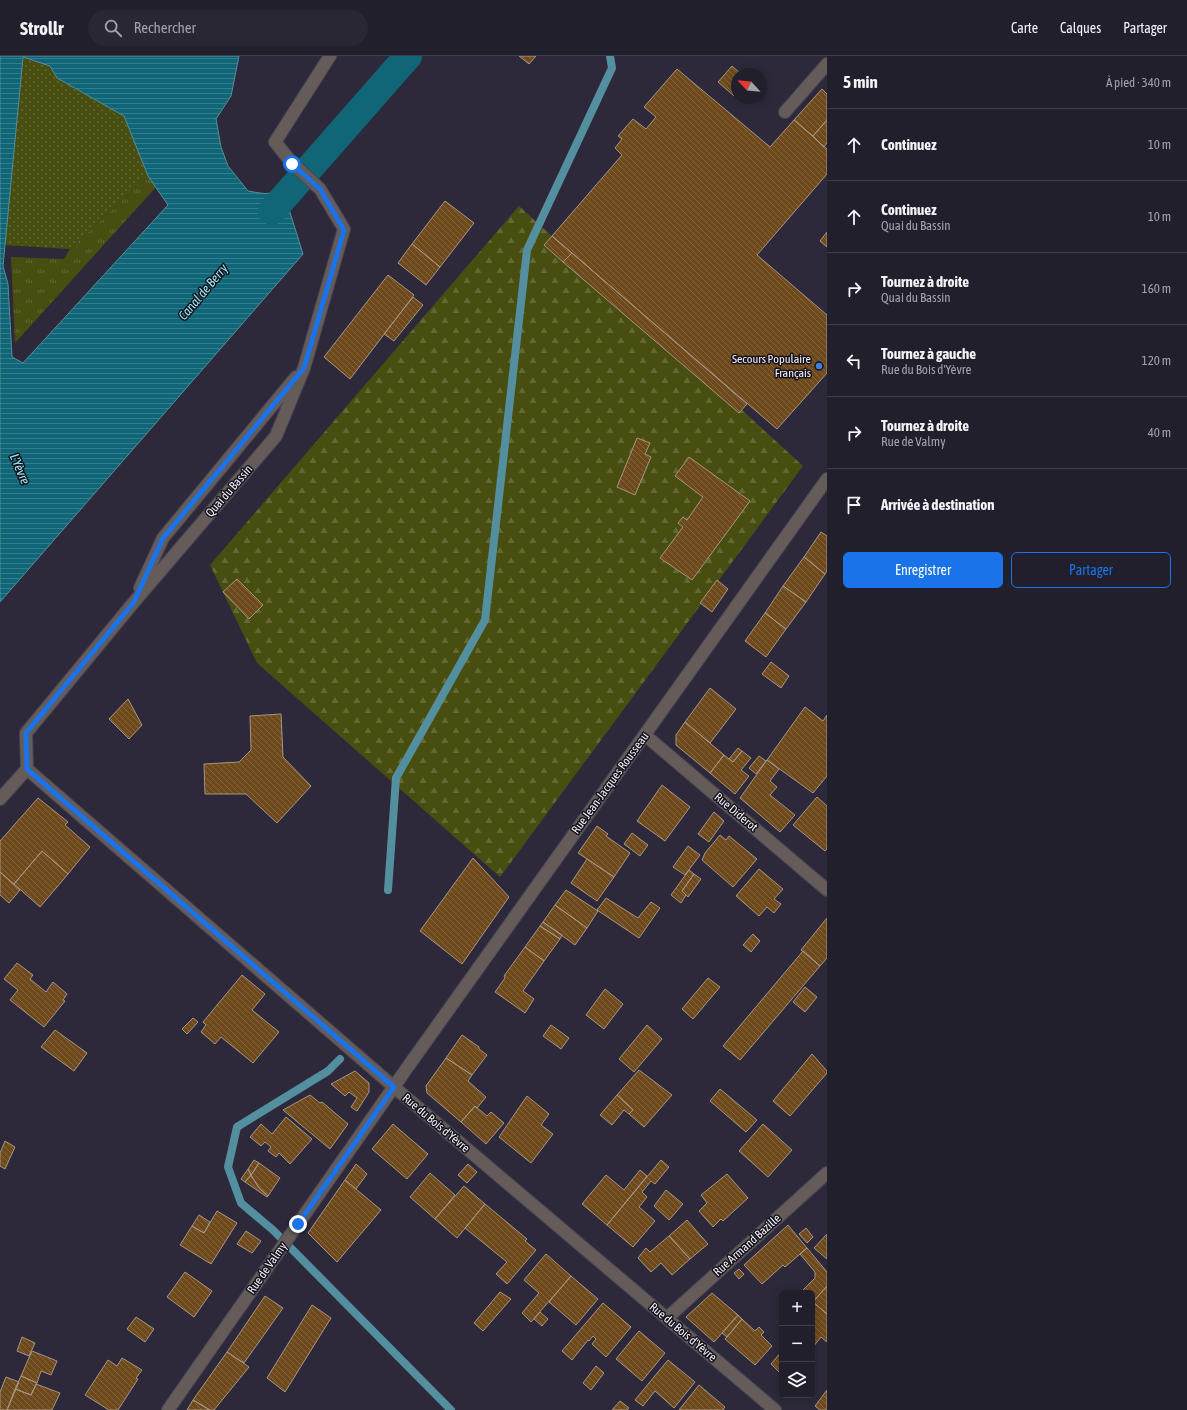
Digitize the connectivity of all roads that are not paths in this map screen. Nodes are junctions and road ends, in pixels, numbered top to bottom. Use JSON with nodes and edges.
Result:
{"nodes":[{"id":1,"x":330,"y":56,"type":"edge"},
{"id":2,"x":827,"y":64,"type":"edge"},
{"id":3,"x":785,"y":112,"type":"dead end"},
{"id":4,"x":304,"y":368,"type":"junction"},
{"id":5,"x":827,"y":479,"type":"edge"},
{"id":6,"x":134,"y":602,"type":"junction"},
{"id":7,"x":645,"y":735,"type":"junction"},
{"id":8,"x":27,"y":769,"type":"junction"},
{"id":9,"x":0,"y":799,"type":"edge"},
{"id":10,"x":827,"y":890,"type":"edge"},
{"id":11,"x":394,"y":1087,"type":"junction"},
{"id":12,"x":827,"y":1173,"type":"edge"},
{"id":13,"x":667,"y":1318,"type":"junction"},
{"id":14,"x":168,"y":1410,"type":"edge"},
{"id":15,"x":775,"y":1410,"type":"edge"}],
"edges":[{"from":1,"to":4,"type":"street","name":"Quai du Bassin"},
{"from":2,"to":3,"type":"street"},
{"from":4,"to":6,"type":"street","name":"Quai du Bassin"},
{"from":4,"to":6,"type":"street","name":"Quai du Bassin"},
{"from":5,"to":7,"type":"street","name":"Rue Jean-Jacques Rousseau"},
{"from":6,"to":8,"type":"street","name":"Quai du Bassin"},
{"from":7,"to":10,"type":"street","name":"Rue Diderot"},
{"from":7,"to":11,"type":"street","name":"Rue Jean-Jacques Rousseau"},
{"from":8,"to":9,"type":"street"},
{"from":8,"to":11,"type":"street","name":"Rue du Bois d'Yèvre"},
{"from":11,"to":13,"type":"street","name":"Rue du Bois d'Yèvre"},
{"from":11,"to":14,"type":"street","name":"Rue de Valmy"},
{"from":12,"to":13,"type":"street","name":"Rue Armand Bazille"},
{"from":13,"to":15,"type":"street","name":"Rue du Bois d'Yèvre"}]}
